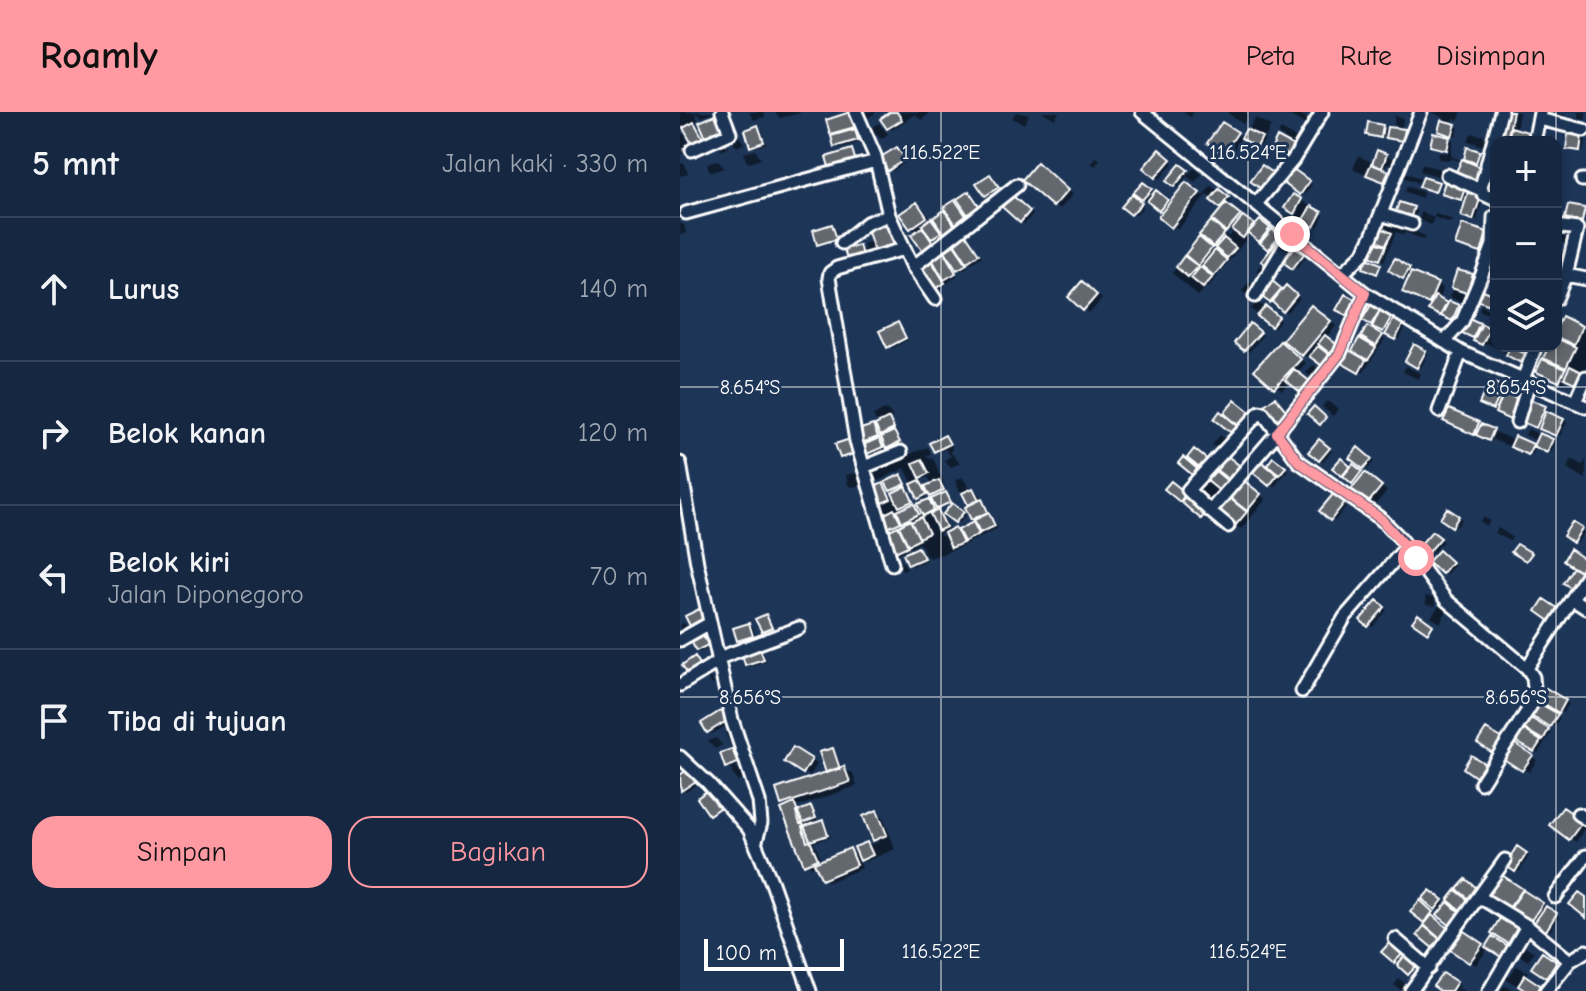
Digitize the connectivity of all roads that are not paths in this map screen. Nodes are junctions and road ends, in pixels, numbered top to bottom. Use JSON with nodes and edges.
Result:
{"nodes":[{"id":1,"x":722,"y":112,"type":"edge"},
{"id":2,"x":872,"y":112,"type":"edge"},
{"id":3,"x":1142,"y":112,"type":"edge"},
{"id":4,"x":1322,"y":112,"type":"edge"},
{"id":5,"x":1421,"y":112,"type":"edge"},
{"id":6,"x":1501,"y":112,"type":"edge"},
{"id":7,"x":1540,"y":116,"type":"edge"},
{"id":8,"x":858,"y":117,"type":"edge"},
{"id":9,"x":1584,"y":130,"type":"edge"},
{"id":10,"x":1535,"y":136,"type":"edge"},
{"id":11,"x":692,"y":150,"type":"dead end"},
{"id":12,"x":876,"y":161,"type":"junction"},
{"id":13,"x":1447,"y":175,"type":"dead end"},
{"id":14,"x":1017,"y":185,"type":"dead end"},
{"id":15,"x":1481,"y":190,"type":"junction"},
{"id":16,"x":1490,"y":196,"type":"edge"},
{"id":17,"x":1256,"y":204,"type":"junction"},
{"id":18,"x":686,"y":213,"type":"dead end"},
{"id":19,"x":1381,"y":214,"type":"junction"},
{"id":20,"x":889,"y":215,"type":"junction"},
{"id":21,"x":1412,"y":224,"type":"dead end"},
{"id":22,"x":1562,"y":227,"type":"edge"},
{"id":23,"x":1582,"y":230,"type":"edge"},
{"id":24,"x":1292,"y":234,"type":"junction"},
{"id":25,"x":842,"y":243,"type":"dead end"},
{"id":26,"x":904,"y":249,"type":"junction"},
{"id":27,"x":1490,"y":253,"type":"edge"},
{"id":28,"x":913,"y":267,"type":"junction"},
{"id":29,"x":1342,"y":274,"type":"junction"},
{"id":30,"x":1566,"y":275,"type":"junction"},
{"id":31,"x":1586,"y":279,"type":"edge"},
{"id":32,"x":1562,"y":285,"type":"edge"},
{"id":33,"x":1365,"y":293,"type":"junction"},
{"id":34,"x":1255,"y":296,"type":"dead end"},
{"id":35,"x":935,"y":299,"type":"dead end"},
{"id":36,"x":1444,"y":342,"type":"junction"},
{"id":37,"x":1461,"y":352,"type":"junction"},
{"id":38,"x":1534,"y":352,"type":"edge"},
{"id":39,"x":1586,"y":377,"type":"edge"},
{"id":40,"x":1526,"y":380,"type":"junction"},
{"id":41,"x":1580,"y":404,"type":"edge"},
{"id":42,"x":1439,"y":411,"type":"dead end"},
{"id":43,"x":1517,"y":422,"type":"dead end"},
{"id":44,"x":1277,"y":433,"type":"junction"},
{"id":45,"x":901,"y":452,"type":"dead end"},
{"id":46,"x":680,"y":463,"type":"edge"},
{"id":47,"x":864,"y":467,"type":"junction"},
{"id":48,"x":1210,"y":511,"type":"junction"},
{"id":49,"x":1228,"y":526,"type":"dead end"},
{"id":50,"x":1407,"y":546,"type":"junction"},
{"id":51,"x":892,"y":564,"type":"dead end"},
{"id":52,"x":1586,"y":577,"type":"edge"},
{"id":53,"x":1572,"y":599,"type":"junction"},
{"id":54,"x":1586,"y":608,"type":"edge"},
{"id":55,"x":710,"y":623,"type":"junction"},
{"id":56,"x":799,"y":628,"type":"dead end"},
{"id":57,"x":680,"y":640,"type":"edge"},
{"id":58,"x":719,"y":659,"type":"junction"},
{"id":59,"x":1527,"y":668,"type":"junction"},
{"id":60,"x":680,"y":685,"type":"edge"},
{"id":61,"x":1302,"y":691,"type":"dead end"},
{"id":62,"x":683,"y":764,"type":"edge"},
{"id":63,"x":1481,"y":783,"type":"dead end"},
{"id":64,"x":756,"y":841,"type":"junction"},
{"id":65,"x":1586,"y":856,"type":"edge"},
{"id":66,"x":1505,"y":860,"type":"dead end"},
{"id":67,"x":1555,"y":897,"type":"dead end"},
{"id":68,"x":1481,"y":898,"type":"junction"},
{"id":69,"x":1527,"y":926,"type":"junction"},
{"id":70,"x":1395,"y":939,"type":"dead end"},
{"id":71,"x":1586,"y":951,"type":"edge"},
{"id":72,"x":1570,"y":961,"type":"junction"},
{"id":73,"x":1429,"y":968,"type":"junction"},
{"id":74,"x":810,"y":991,"type":"edge"},
{"id":75,"x":1411,"y":991,"type":"edge"},
{"id":76,"x":1489,"y":991,"type":"edge"},
{"id":77,"x":1546,"y":991,"type":"edge"}],
"edges":[{"from":1,"to":11,"type":"street"},
{"from":2,"to":8,"type":"street"},
{"from":3,"to":17,"type":"street"},
{"from":4,"to":17,"type":"street"},
{"from":5,"to":19,"type":"street"},
{"from":6,"to":15,"type":"street"},
{"from":7,"to":9,"type":"street"},
{"from":7,"to":10,"type":"street"},
{"from":8,"to":12,"type":"street"},
{"from":12,"to":18,"type":"street"},
{"from":12,"to":20,"type":"street"},
{"from":13,"to":15,"type":"street"},
{"from":14,"to":28,"type":"street"},
{"from":15,"to":16,"type":"street"},
{"from":17,"to":24,"type":"street"},
{"from":19,"to":21,"type":"street"},
{"from":19,"to":29,"type":"street"},
{"from":20,"to":25,"type":"street"},
{"from":20,"to":26,"type":"street"},
{"from":22,"to":23,"type":"street"},
{"from":23,"to":30,"type":"street"},
{"from":24,"to":29,"type":"street"},
{"from":24,"to":34,"type":"street"},
{"from":26,"to":28,"type":"street"},
{"from":26,"to":47,"type":"street"},
{"from":27,"to":36,"type":"street"},
{"from":28,"to":35,"type":"street"},
{"from":29,"to":33,"type":"street"},
{"from":30,"to":31,"type":"street"},
{"from":30,"to":32,"type":"street"},
{"from":33,"to":36,"type":"street"},
{"from":33,"to":44,"type":"street"},
{"from":36,"to":37,"type":"street"},
{"from":37,"to":40,"type":"street"},
{"from":37,"to":42,"type":"street"},
{"from":38,"to":40,"type":"street"},
{"from":39,"to":41,"type":"street"},
{"from":40,"to":41,"type":"street"},
{"from":40,"to":43,"type":"street"},
{"from":44,"to":48,"type":"street"},
{"from":44,"to":48,"type":"street"},
{"from":44,"to":50,"type":"street"},
{"from":45,"to":47,"type":"street"},
{"from":46,"to":55,"type":"street"},
{"from":47,"to":51,"type":"street"},
{"from":48,"to":49,"type":"street"},
{"from":50,"to":59,"type":"street"},
{"from":50,"to":61,"type":"street"},
{"from":52,"to":53,"type":"street"},
{"from":53,"to":54,"type":"street"},
{"from":53,"to":59,"type":"street"},
{"from":55,"to":57,"type":"street"},
{"from":55,"to":58,"type":"street"},
{"from":56,"to":58,"type":"street"},
{"from":58,"to":60,"type":"street"},
{"from":58,"to":64,"type":"street"},
{"from":59,"to":63,"type":"street"},
{"from":62,"to":64,"type":"street"},
{"from":64,"to":74,"type":"street"},
{"from":65,"to":67,"type":"street"},
{"from":66,"to":68,"type":"street"},
{"from":68,"to":69,"type":"street"},
{"from":68,"to":73,"type":"street"},
{"from":69,"to":72,"type":"street"},
{"from":69,"to":76,"type":"street"},
{"from":70,"to":73,"type":"street"},
{"from":71,"to":72,"type":"street"},
{"from":72,"to":77,"type":"street"},
{"from":73,"to":75,"type":"street"}]}
